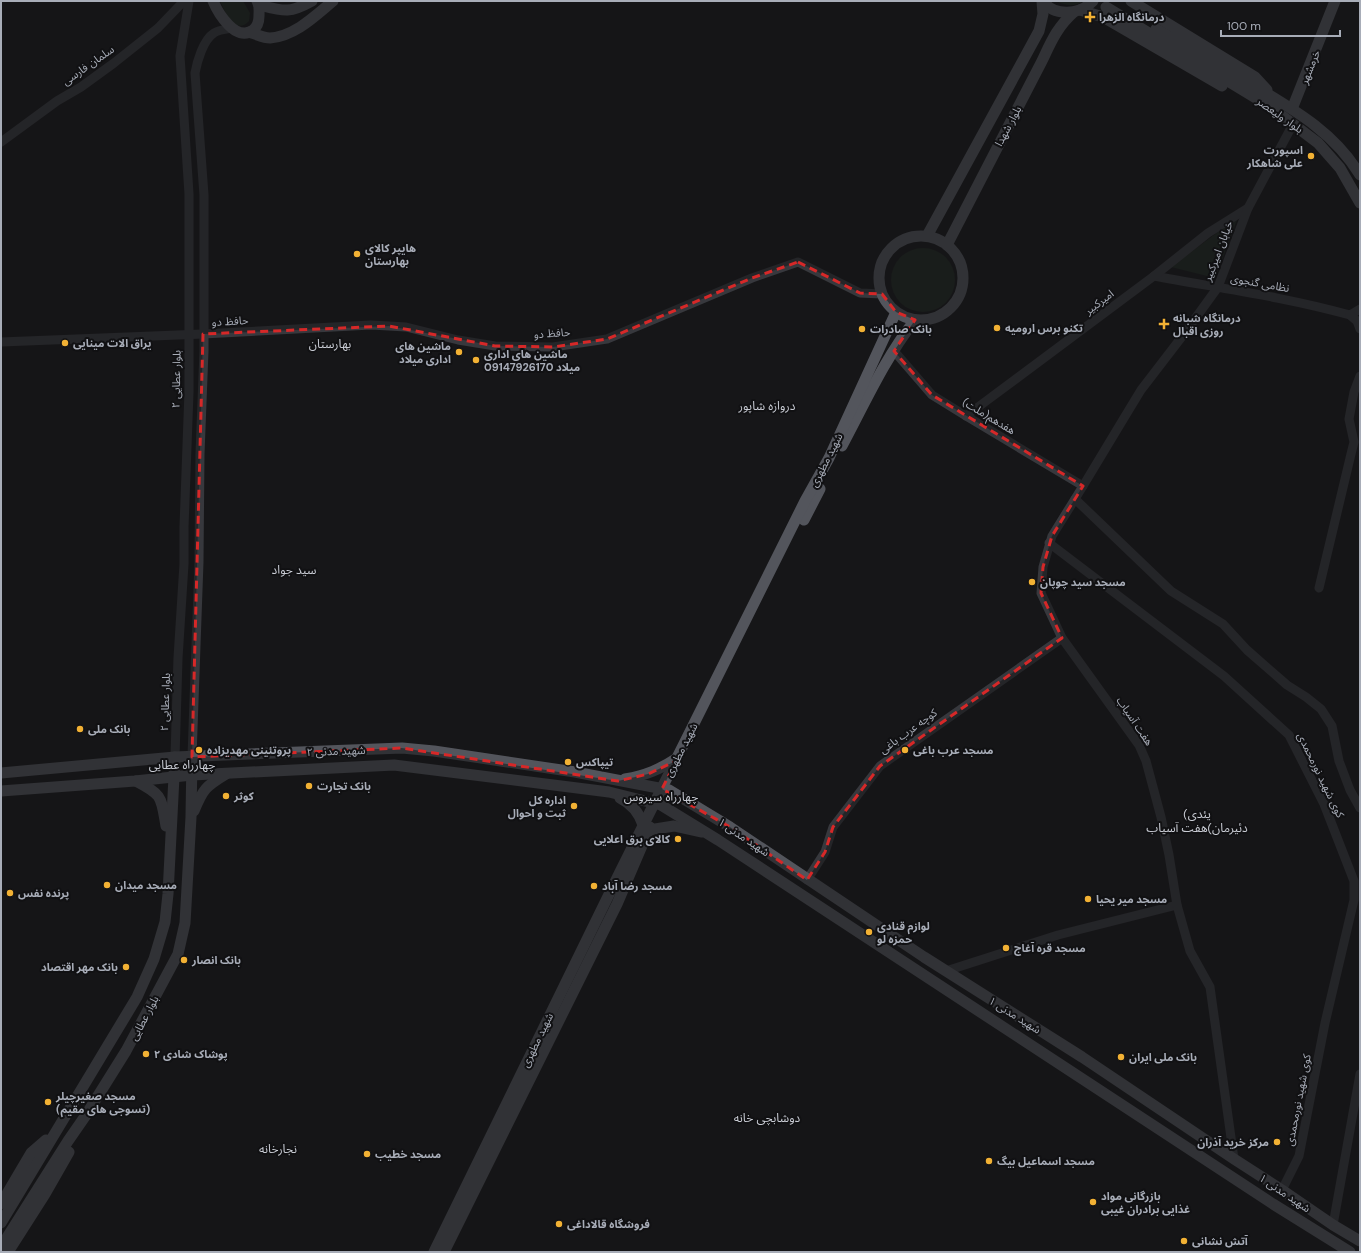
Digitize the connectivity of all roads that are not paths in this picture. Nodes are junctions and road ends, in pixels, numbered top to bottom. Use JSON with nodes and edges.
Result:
{"nodes":[{"id":1,"x":184,"y":1,"type":"edge"},
{"id":2,"x":189,"y":1,"type":"edge"},
{"id":3,"x":213,"y":1,"type":"edge"},
{"id":4,"x":312,"y":1,"type":"edge"},
{"id":5,"x":333,"y":1,"type":"edge"},
{"id":6,"x":1042,"y":1,"type":"edge"},
{"id":7,"x":1131,"y":1,"type":"edge"},
{"id":8,"x":1335,"y":1,"type":"edge"},
{"id":9,"x":1091,"y":2,"type":"edge"},
{"id":10,"x":258,"y":3,"type":"edge"},
{"id":11,"x":1105,"y":8,"type":"edge"},
{"id":12,"x":1077,"y":11,"type":"junction"},
{"id":13,"x":232,"y":28,"type":"junction"},
{"id":14,"x":249,"y":32,"type":"junction"},
{"id":15,"x":1272,"y":102,"type":"junction"},
{"id":16,"x":1292,"y":110,"type":"junction"},
{"id":17,"x":1293,"y":124,"type":"junction"},
{"id":18,"x":1,"y":142,"type":"edge"},
{"id":19,"x":1360,"y":175,"type":"edge"},
{"id":20,"x":190,"y":194,"type":"junction"},
{"id":21,"x":204,"y":195,"type":"junction"},
{"id":22,"x":1360,"y":203,"type":"edge"},
{"id":23,"x":1248,"y":208,"type":"junction"},
{"id":24,"x":927,"y":236,"type":"junction"},
{"id":25,"x":947,"y":245,"type":"junction"},
{"id":26,"x":1154,"y":276,"type":"junction"},
{"id":27,"x":1218,"y":287,"type":"junction"},
{"id":28,"x":882,"y":294,"type":"junction"},
{"id":29,"x":1360,"y":309,"type":"edge"},
{"id":30,"x":896,"y":312,"type":"junction"},
{"id":31,"x":1350,"y":315,"type":"junction"},
{"id":32,"x":915,"y":320,"type":"junction"},
{"id":33,"x":1360,"y":329,"type":"edge"},
{"id":34,"x":204,"y":334,"type":"junction"},
{"id":35,"x":171,"y":335,"type":"junction"},
{"id":36,"x":189,"y":335,"type":"junction"},
{"id":37,"x":1,"y":342,"type":"edge"},
{"id":38,"x":894,"y":351,"type":"junction"},
{"id":39,"x":189,"y":358,"type":"junction"},
{"id":40,"x":203,"y":363,"type":"junction"},
{"id":41,"x":1360,"y":376,"type":"edge"},
{"id":42,"x":966,"y":416,"type":"junction"},
{"id":43,"x":1124,"y":418,"type":"joint"},
{"id":44,"x":1083,"y":486,"type":"junction"},
{"id":45,"x":1075,"y":499,"type":"junction"},
{"id":46,"x":1049,"y":543,"type":"junction"},
{"id":47,"x":199,"y":562,"type":"junction"},
{"id":48,"x":184,"y":564,"type":"junction"},
{"id":49,"x":1319,"y":588,"type":"dead end"},
{"id":50,"x":1062,"y":638,"type":"junction"},
{"id":51,"x":192,"y":756,"type":"junction"},
{"id":52,"x":175,"y":757,"type":"junction"},
{"id":53,"x":677,"y":758,"type":"junction"},
{"id":54,"x":1,"y":773,"type":"edge"},
{"id":55,"x":226,"y":774,"type":"junction"},
{"id":56,"x":192,"y":775,"type":"junction"},
{"id":57,"x":174,"y":776,"type":"junction"},
{"id":58,"x":135,"y":781,"type":"junction"},
{"id":59,"x":618,"y":781,"type":"junction"},
{"id":60,"x":665,"y":789,"type":"junction"},
{"id":61,"x":1,"y":791,"type":"edge"},
{"id":62,"x":609,"y":792,"type":"junction"},
{"id":63,"x":658,"y":804,"type":"junction"},
{"id":64,"x":1360,"y":808,"type":"edge"},
{"id":65,"x":191,"y":817,"type":"junction"},
{"id":66,"x":646,"y":828,"type":"junction"},
{"id":67,"x":708,"y":833,"type":"junction"},
{"id":68,"x":170,"y":846,"type":"junction"},
{"id":69,"x":807,"y":880,"type":"junction"},
{"id":70,"x":1177,"y":905,"type":"junction"},
{"id":71,"x":924,"y":957,"type":"junction"},
{"id":72,"x":915,"y":970,"type":"junction"},
{"id":73,"x":946,"y":971,"type":"junction"},
{"id":74,"x":113,"y":1035,"type":"junction"},
{"id":75,"x":129,"y":1046,"type":"junction"},
{"id":76,"x":98,"y":1061,"type":"junction"},
{"id":77,"x":113,"y":1071,"type":"junction"},
{"id":78,"x":1360,"y":1074,"type":"edge"},
{"id":79,"x":54,"y":1133,"type":"junction"},
{"id":80,"x":68,"y":1141,"type":"junction"},
{"id":81,"x":1234,"y":1159,"type":"junction"},
{"id":82,"x":1257,"y":1174,"type":"junction"},
{"id":83,"x":1249,"y":1188,"type":"junction"},
{"id":84,"x":1282,"y":1190,"type":"junction"},
{"id":85,"x":1,"y":1204,"type":"edge"},
{"id":86,"x":1273,"y":1204,"type":"junction"},
{"id":87,"x":1,"y":1223,"type":"edge"},
{"id":88,"x":1333,"y":1225,"type":"junction"},
{"id":89,"x":1360,"y":1241,"type":"edge"},
{"id":90,"x":1,"y":1247,"type":"edge"},
{"id":91,"x":8,"y":1252,"type":"edge"},
{"id":92,"x":434,"y":1252,"type":"edge"},
{"id":93,"x":444,"y":1252,"type":"edge"},
{"id":94,"x":1350,"y":1252,"type":"edge"}],
"edges":[{"from":1,"to":18,"type":"street","name":"سلمان فارسی"},
{"from":2,"to":20,"type":"street","name":"بلوار عطایی ۲"},
{"from":3,"to":13,"type":"main road"},
{"from":4,"to":10,"type":"main road"},
{"from":5,"to":14,"type":"main road"},
{"from":6,"to":12,"type":"main road"},
{"from":6,"to":24,"type":"main road","name":"بلوار شهدا"},
{"from":7,"to":15,"type":"main road"},
{"from":8,"to":16,"type":"main road","name":"خرمشهر"},
{"from":9,"to":12,"type":"main road","name":"بلوار شهدا"},
{"from":10,"to":14,"type":"main road"},
{"from":11,"to":12,"type":"main road"},
{"from":11,"to":15,"type":"main road","name":"بلوار ولیعصر"},
{"from":11,"to":15,"type":"main road"},
{"from":12,"to":25,"type":"main road","name":"بلوار شهدا"},
{"from":13,"to":14,"type":"main road"},
{"from":13,"to":21,"type":"street"},
{"from":15,"to":16,"type":"main road","name":"بلوار ولیعصر"},
{"from":15,"to":17,"type":"main road","name":"بلوار ولیعصر"},
{"from":16,"to":19,"type":"main road","name":"بلوار ولیعصر"},
{"from":17,"to":22,"type":"main road","name":"بلوار ولیعصر"},
{"from":17,"to":23,"type":"street","name":"خیابان امیرکبیر"},
{"from":20,"to":21,"type":"street"},
{"from":20,"to":36,"type":"street","name":"بلوار عطایی ۲"},
{"from":21,"to":34,"type":"street"},
{"from":23,"to":26,"type":"street","name":"امیرکبیر"},
{"from":23,"to":27,"type":"street","name":"خیابان امیرکبیر"},
{"from":24,"to":25,"type":"main road"},
{"from":24,"to":28,"type":"main road"},
{"from":25,"to":32,"type":"main road"},
{"from":26,"to":27,"type":"street","name":"نظامی گنجوی"},
{"from":26,"to":42,"type":"street","name":"امیرکبیر"},
{"from":27,"to":31,"type":"street","name":"نظامی گنجوی"},
{"from":27,"to":43,"type":"street","name":"خیابان امیرکبیر"},
{"from":28,"to":30,"type":"main road"},
{"from":28,"to":34,"type":"street","name":"حافظ دو"},
{"from":29,"to":31,"type":"street"},
{"from":30,"to":32,"type":"main road"},
{"from":30,"to":53,"type":"main road","name":"شهید مطهری"},
{"from":31,"to":33,"type":"street"},
{"from":32,"to":38,"type":"main road","name":"شهید مطهری"},
{"from":34,"to":36,"type":"street","name":"حافظ دو"},
{"from":34,"to":40,"type":"street"},
{"from":35,"to":36,"type":"street"},
{"from":35,"to":37,"type":"street"},
{"from":35,"to":39,"type":"street"},
{"from":36,"to":39,"type":"street","name":"بلوار عطایی ۲"},
{"from":38,"to":42,"type":"street","name":"هفدهم(ملت)"},
{"from":38,"to":60,"type":"main road","name":"شهید مطهری"},
{"from":39,"to":40,"type":"street"},
{"from":39,"to":48,"type":"street","name":"بلوار عطایی ۲"},
{"from":40,"to":47,"type":"street"},
{"from":41,"to":49,"type":"street"},
{"from":42,"to":44,"type":"street","name":"هفدهم(ملت)"},
{"from":43,"to":44,"type":"street","name":"هفت آسیاب"},
{"from":44,"to":45,"type":"street","name":"هفت آسیاب"},
{"from":45,"to":46,"type":"street","name":"هفت آسیاب"},
{"from":45,"to":64,"type":"street"},
{"from":46,"to":50,"type":"street","name":"هفت آسیاب"},
{"from":46,"to":84,"type":"street","name":"کوی شهید نورمحمدی"},
{"from":47,"to":48,"type":"street"},
{"from":47,"to":51,"type":"street"},
{"from":48,"to":52,"type":"street","name":"بلوار عطایی ۲"},
{"from":50,"to":69,"type":"street","name":"کوچه عرب باغی"},
{"from":50,"to":70,"type":"street","name":"هفت آسیاب"},
{"from":51,"to":52,"type":"main road","name":"شهید مدنی ۲"},
{"from":51,"to":56,"type":"main road","name":"بلوار عطایی"},
{"from":51,"to":59,"type":"main road","name":"شهید مدنی ۲"},
{"from":52,"to":54,"type":"main road","name":"شهید مدنی ۲"},
{"from":52,"to":57,"type":"main road","name":"بلوار عطایی"},
{"from":53,"to":59,"type":"main road"},
{"from":53,"to":60,"type":"main road","name":"شهید مطهری"},
{"from":55,"to":56,"type":"main road","name":"شهید مدنی ۲"},
{"from":55,"to":62,"type":"main road","name":"شهید مدنی ۲"},
{"from":55,"to":65,"type":"main road"},
{"from":56,"to":57,"type":"main road","name":"شهید مدنی ۲"},
{"from":56,"to":65,"type":"main road","name":"بلوار عطایی"},
{"from":57,"to":58,"type":"main road","name":"شهید مدنی ۲"},
{"from":57,"to":68,"type":"main road","name":"بلوار عطایی"},
{"from":58,"to":61,"type":"main road","name":"شهید مدنی ۲"},
{"from":58,"to":68,"type":"main road"},
{"from":59,"to":60,"type":"main road","name":"شهید مدنی ۲"},
{"from":60,"to":63,"type":"main road","name":"شهید مطهری"},
{"from":60,"to":69,"type":"main road","name":"شهید مدنی ۱"},
{"from":62,"to":63,"type":"main road","name":"شهید مدنی ۲"},
{"from":62,"to":66,"type":"main road"},
{"from":63,"to":66,"type":"main road","name":"شهید مطهری"},
{"from":63,"to":67,"type":"main road","name":"شهید مدنی ۱"},
{"from":65,"to":75,"type":"main road","name":"بلوار عطایی"},
{"from":66,"to":67,"type":"main road"},
{"from":66,"to":92,"type":"main road","name":"شهید مطهری"},
{"from":66,"to":93,"type":"main road","name":"شهید مطهری"},
{"from":67,"to":72,"type":"main road","name":"شهید مدنی ۱"},
{"from":68,"to":74,"type":"main road","name":"بلوار عطایی"},
{"from":69,"to":71,"type":"main road","name":"شهید مدنی ۱"},
{"from":70,"to":73,"type":"street"},
{"from":70,"to":81,"type":"street","name":"هفت آسیاب"},
{"from":71,"to":72,"type":"main road"},
{"from":71,"to":73,"type":"main road","name":"شهید مدنی ۱"},
{"from":72,"to":83,"type":"main road","name":"شهید مدنی ۱"},
{"from":73,"to":81,"type":"main road","name":"شهید مدنی ۱"},
{"from":74,"to":75,"type":"main road"},
{"from":74,"to":76,"type":"main road","name":"بلوار عطایی"},
{"from":75,"to":77,"type":"main road","name":"بلوار عطایی"},
{"from":76,"to":77,"type":"main road"},
{"from":76,"to":79,"type":"main road","name":"بلوار عطایی"},
{"from":77,"to":80,"type":"main road","name":"بلوار عطایی"},
{"from":78,"to":88,"type":"street"},
{"from":79,"to":85,"type":"main road"},
{"from":79,"to":87,"type":"main road","name":"بلوار عطایی"},
{"from":80,"to":90,"type":"main road","name":"بلوار عطایی"},
{"from":80,"to":91,"type":"main road"},
{"from":81,"to":82,"type":"main road","name":"شهید مدنی ۱"},
{"from":82,"to":83,"type":"main road"},
{"from":82,"to":84,"type":"main road","name":"شهید مدنی ۱"},
{"from":83,"to":86,"type":"main road","name":"شهید مدنی ۱"},
{"from":84,"to":86,"type":"main road"},
{"from":84,"to":88,"type":"main road","name":"شهید مدنی ۱"},
{"from":86,"to":94,"type":"main road","name":"شهید مدنی ۱"},
{"from":88,"to":89,"type":"main road","name":"شهید مدنی ۱"}]}
